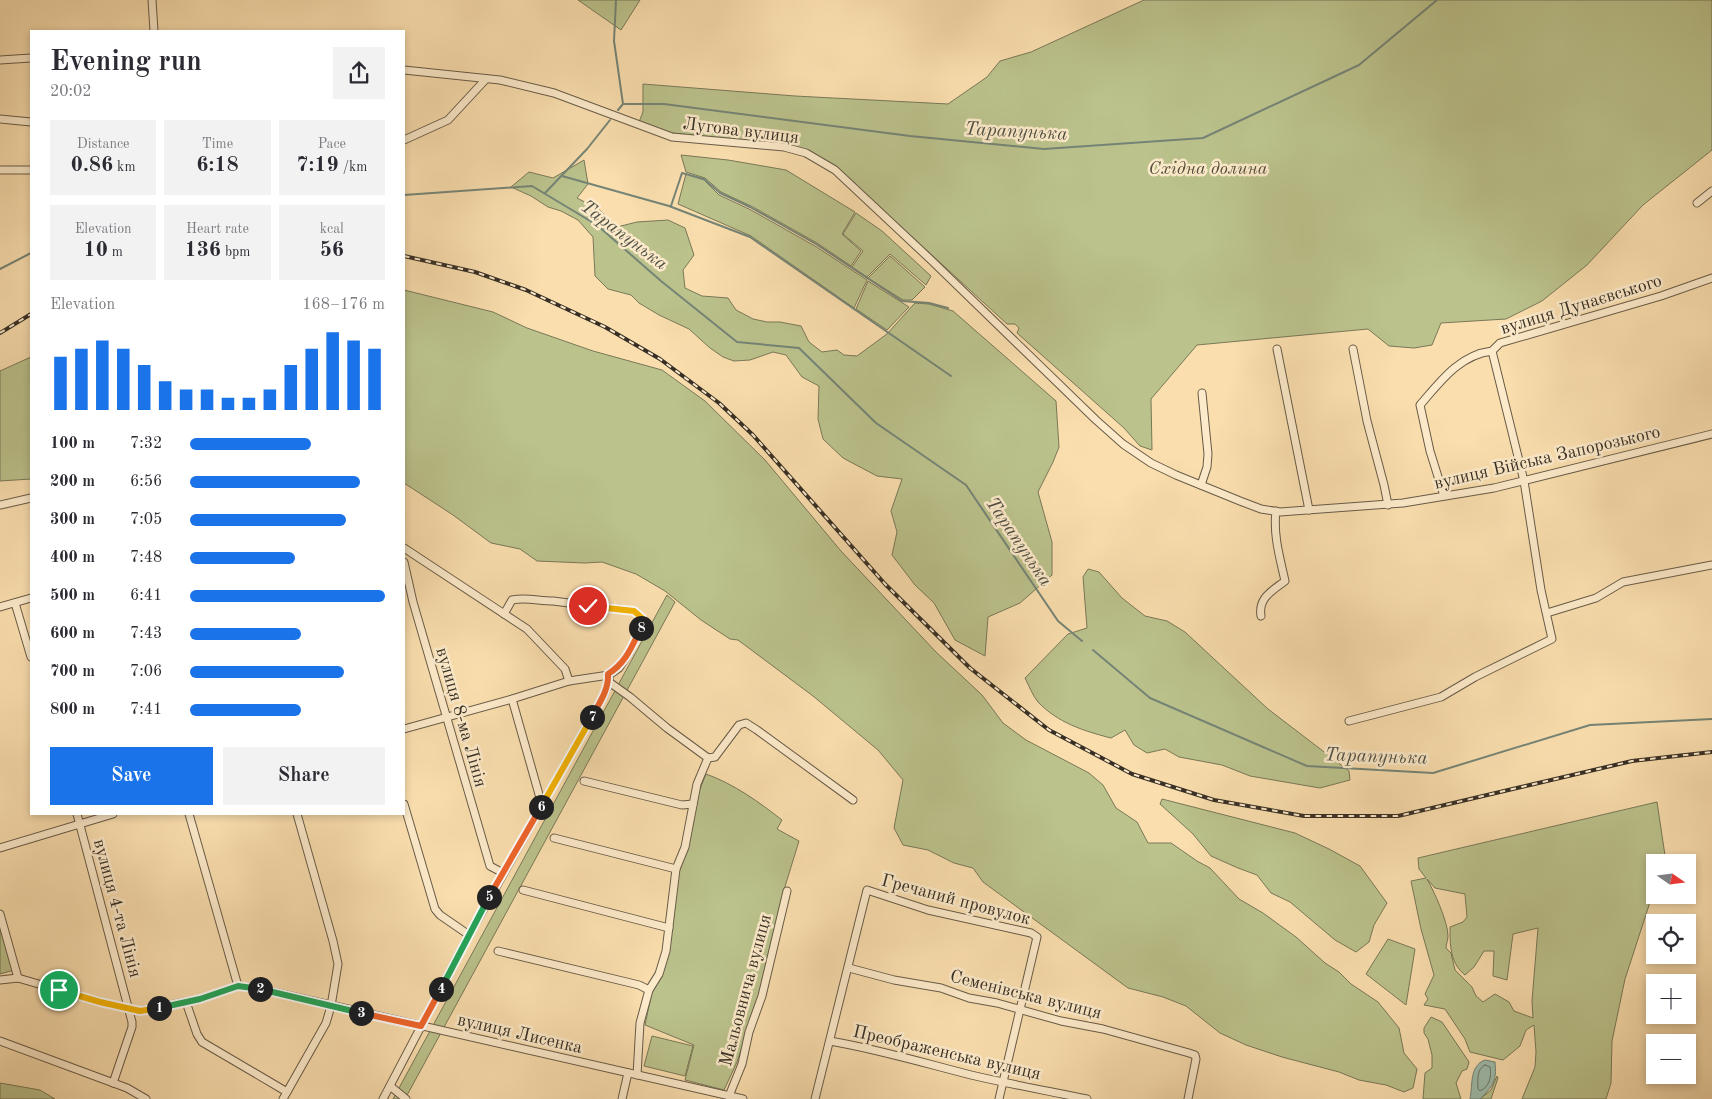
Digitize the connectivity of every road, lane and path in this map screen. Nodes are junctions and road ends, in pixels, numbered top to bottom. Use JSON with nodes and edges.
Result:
{"nodes":[{"id":1,"x":152,"y":0,"type":"edge"},
{"id":2,"x":154,"y":30,"type":"edge"},
{"id":3,"x":30,"y":58,"type":"edge"},
{"id":4,"x":0,"y":60,"type":"edge"},
{"id":5,"x":405,"y":70,"type":"edge"},
{"id":6,"x":486,"y":79,"type":"junction"},
{"id":7,"x":0,"y":119,"type":"edge"},
{"id":8,"x":30,"y":122,"type":"edge"},
{"id":9,"x":405,"y":140,"type":"edge"},
{"id":10,"x":0,"y":170,"type":"edge"},
{"id":11,"x":30,"y":170,"type":"edge"},
{"id":12,"x":1712,"y":191,"type":"edge"},
{"id":13,"x":1697,"y":204,"type":"dead end"},
{"id":14,"x":1712,"y":278,"type":"edge"},
{"id":15,"x":1277,"y":348,"type":"dead end"},
{"id":16,"x":1353,"y":349,"type":"dead end"},
{"id":17,"x":1492,"y":351,"type":"junction"},
{"id":18,"x":1056,"y":381,"type":"joint"},
{"id":19,"x":1202,"y":393,"type":"dead end"},
{"id":20,"x":1712,"y":434,"type":"edge"},
{"id":21,"x":1524,"y":482,"type":"junction"},
{"id":22,"x":1201,"y":485,"type":"junction"},
{"id":23,"x":1444,"y":496,"type":"junction"},
{"id":24,"x":30,"y":498,"type":"edge"},
{"id":25,"x":1388,"y":504,"type":"junction"},
{"id":26,"x":0,"y":505,"type":"edge"},
{"id":27,"x":1309,"y":510,"type":"junction"},
{"id":28,"x":1276,"y":511,"type":"junction"},
{"id":29,"x":405,"y":549,"type":"edge"},
{"id":30,"x":1712,"y":564,"type":"edge"},
{"id":31,"x":405,"y":566,"type":"edge"},
{"id":32,"x":30,"y":598,"type":"edge"},
{"id":33,"x":15,"y":603,"type":"junction"},
{"id":34,"x":0,"y":607,"type":"edge"},
{"id":35,"x":1547,"y":613,"type":"junction"},
{"id":36,"x":504,"y":614,"type":"junction"},
{"id":37,"x":1261,"y":616,"type":"dead end"},
{"id":38,"x":30,"y":654,"type":"edge"},
{"id":39,"x":609,"y":678,"type":"junction"},
{"id":40,"x":569,"y":681,"type":"junction"},
{"id":41,"x":512,"y":699,"type":"junction"},
{"id":42,"x":447,"y":718,"type":"junction"},
{"id":43,"x":1349,"y":721,"type":"dead end"},
{"id":44,"x":405,"y":729,"type":"edge"},
{"id":45,"x":711,"y":757,"type":"junction"},
{"id":46,"x":584,"y":781,"type":"dead end"},
{"id":47,"x":853,"y":800,"type":"dead end"},
{"id":48,"x":693,"y":804,"type":"junction"},
{"id":49,"x":542,"y":805,"type":"junction"},
{"id":50,"x":405,"y":807,"type":"edge"},
{"id":51,"x":77,"y":815,"type":"edge"},
{"id":52,"x":109,"y":815,"type":"edge"},
{"id":53,"x":188,"y":815,"type":"edge"},
{"id":54,"x":297,"y":815,"type":"edge"},
{"id":55,"x":80,"y":823,"type":"junction"},
{"id":56,"x":554,"y":838,"type":"dead end"},
{"id":57,"x":0,"y":848,"type":"edge"},
{"id":58,"x":676,"y":869,"type":"junction"},
{"id":59,"x":502,"y":873,"type":"junction"},
{"id":60,"x":523,"y":890,"type":"dead end"},
{"id":61,"x":787,"y":891,"type":"dead end"},
{"id":62,"x":0,"y":914,"type":"edge"},
{"id":63,"x":669,"y":928,"type":"junction"},
{"id":64,"x":469,"y":935,"type":"junction"},
{"id":65,"x":498,"y":950,"type":"dead end"},
{"id":66,"x":849,"y":968,"type":"junction"},
{"id":67,"x":18,"y":978,"type":"junction"},
{"id":68,"x":0,"y":980,"type":"edge"},
{"id":69,"x":238,"y":986,"type":"junction"},
{"id":70,"x":649,"y":990,"type":"junction"},
{"id":71,"x":186,"y":1002,"type":"junction"},
{"id":72,"x":331,"y":1006,"type":"junction"},
{"id":73,"x":130,"y":1010,"type":"junction"},
{"id":74,"x":1021,"y":1010,"type":"junction"},
{"id":75,"x":421,"y":1026,"type":"junction"},
{"id":76,"x":0,"y":1041,"type":"edge"},
{"id":77,"x":830,"y":1041,"type":"junction"},
{"id":78,"x":628,"y":1073,"type":"junction"},
{"id":79,"x":637,"y":1075,"type":"junction"},
{"id":80,"x":1004,"y":1082,"type":"junction"},
{"id":81,"x":113,"y":1083,"type":"junction"},
{"id":82,"x":390,"y":1086,"type":"junction"},
{"id":83,"x":285,"y":1096,"type":"edge"},
{"id":84,"x":729,"y":1096,"type":"junction"},
{"id":85,"x":146,"y":1099,"type":"edge"},
{"id":86,"x":383,"y":1099,"type":"edge"},
{"id":87,"x":406,"y":1099,"type":"edge"},
{"id":88,"x":622,"y":1099,"type":"edge"},
{"id":89,"x":743,"y":1099,"type":"edge"},
{"id":90,"x":815,"y":1099,"type":"edge"},
{"id":91,"x":999,"y":1099,"type":"edge"},
{"id":92,"x":1086,"y":1099,"type":"edge"},
{"id":93,"x":1188,"y":1099,"type":"edge"}],
"edges":[{"from":1,"to":2,"type":"street"},
{"from":3,"to":4,"type":"street"},
{"from":5,"to":6,"type":"street","name":"Лугова вулиця"},
{"from":6,"to":9,"type":"street"},
{"from":6,"to":18,"type":"street","name":"Лугова вулиця"},
{"from":7,"to":8,"type":"street"},
{"from":10,"to":11,"type":"street"},
{"from":12,"to":13,"type":"street"},
{"from":14,"to":17,"type":"street","name":"вулиця Дунаєвського"},
{"from":15,"to":27,"type":"street"},
{"from":16,"to":25,"type":"street"},
{"from":17,"to":21,"type":"street"},
{"from":17,"to":23,"type":"street","name":"вулиця Дунаєвського"},
{"from":18,"to":22,"type":"street","name":"вулиця Війська Запорозького"},
{"from":19,"to":22,"type":"street"},
{"from":20,"to":21,"type":"street","name":"вулиця Війська Запорозького"},
{"from":21,"to":23,"type":"street","name":"вулиця Війська Запорозького"},
{"from":21,"to":35,"type":"street"},
{"from":22,"to":28,"type":"street","name":"вулиця Війська Запорозького"},
{"from":23,"to":25,"type":"street","name":"вулиця Війська Запорозького"},
{"from":24,"to":26,"type":"street"},
{"from":25,"to":27,"type":"street","name":"вулиця Війська Запорозького"},
{"from":27,"to":28,"type":"street","name":"вулиця Війська Запорозького"},
{"from":28,"to":37,"type":"street"},
{"from":29,"to":36,"type":"street"},
{"from":30,"to":35,"type":"street"},
{"from":31,"to":42,"type":"street","name":"вулиця 8-ма Лінія"},
{"from":32,"to":33,"type":"street"},
{"from":33,"to":34,"type":"street"},
{"from":33,"to":38,"type":"street"},
{"from":35,"to":43,"type":"street"},
{"from":36,"to":39,"type":"street"},
{"from":36,"to":40,"type":"street"},
{"from":39,"to":40,"type":"street"},
{"from":39,"to":45,"type":"street"},
{"from":39,"to":49,"type":"street"},
{"from":40,"to":41,"type":"street"},
{"from":41,"to":42,"type":"street"},
{"from":41,"to":49,"type":"street"},
{"from":42,"to":44,"type":"street"},
{"from":42,"to":59,"type":"street","name":"вулиця 8-ма Лінія"},
{"from":45,"to":47,"type":"street"},
{"from":45,"to":48,"type":"street"},
{"from":46,"to":48,"type":"street"},
{"from":48,"to":58,"type":"street"},
{"from":49,"to":59,"type":"street"},
{"from":50,"to":64,"type":"street"},
{"from":51,"to":55,"type":"street","name":"вулиця 4-та Лінія"},
{"from":52,"to":55,"type":"street"},
{"from":53,"to":69,"type":"street"},
{"from":54,"to":72,"type":"street"},
{"from":55,"to":57,"type":"street"},
{"from":55,"to":73,"type":"street","name":"вулиця 4-та Лінія"},
{"from":56,"to":58,"type":"street"},
{"from":58,"to":63,"type":"street"},
{"from":59,"to":64,"type":"street"},
{"from":60,"to":63,"type":"street"},
{"from":61,"to":84,"type":"street","name":"Мальовнича вулиця"},
{"from":62,"to":67,"type":"street"},
{"from":63,"to":70,"type":"street"},
{"from":64,"to":75,"type":"street"},
{"from":65,"to":70,"type":"street"},
{"from":66,"to":74,"type":"street","name":"Семенівська вулиця"},
{"from":66,"to":74,"type":"street","name":"Гречаний провулок"},
{"from":66,"to":77,"type":"street"},
{"from":67,"to":68,"type":"street","name":"вулиця Лисенка"},
{"from":67,"to":73,"type":"street","name":"вулиця Лисенка"},
{"from":69,"to":71,"type":"street","name":"вулиця Лисенка"},
{"from":69,"to":72,"type":"street","name":"вулиця Лисенка"},
{"from":70,"to":79,"type":"street"},
{"from":71,"to":73,"type":"street","name":"вулиця Лисенка"},
{"from":71,"to":83,"type":"street"},
{"from":72,"to":75,"type":"street","name":"вулиця Лисенка"},
{"from":72,"to":83,"type":"street"},
{"from":73,"to":81,"type":"street","name":"вулиця 4-та Лінія"},
{"from":74,"to":80,"type":"street"},
{"from":74,"to":93,"type":"street","name":"Семенівська вулиця"},
{"from":75,"to":78,"type":"street","name":"вулиця Лисенка"},
{"from":75,"to":82,"type":"street"},
{"from":76,"to":81,"type":"street"},
{"from":77,"to":80,"type":"street","name":"Преображенська вулиця"},
{"from":77,"to":90,"type":"street"},
{"from":78,"to":79,"type":"street","name":"вулиця Лисенка"},
{"from":78,"to":88,"type":"street"},
{"from":79,"to":84,"type":"street","name":"вулиця Лисенка"},
{"from":80,"to":91,"type":"street"},
{"from":80,"to":92,"type":"street","name":"Преображенська вулиця"},
{"from":81,"to":85,"type":"street"},
{"from":82,"to":86,"type":"street"},
{"from":82,"to":87,"type":"street"},
{"from":84,"to":89,"type":"street","name":"вулиця Лисенка"}]}
